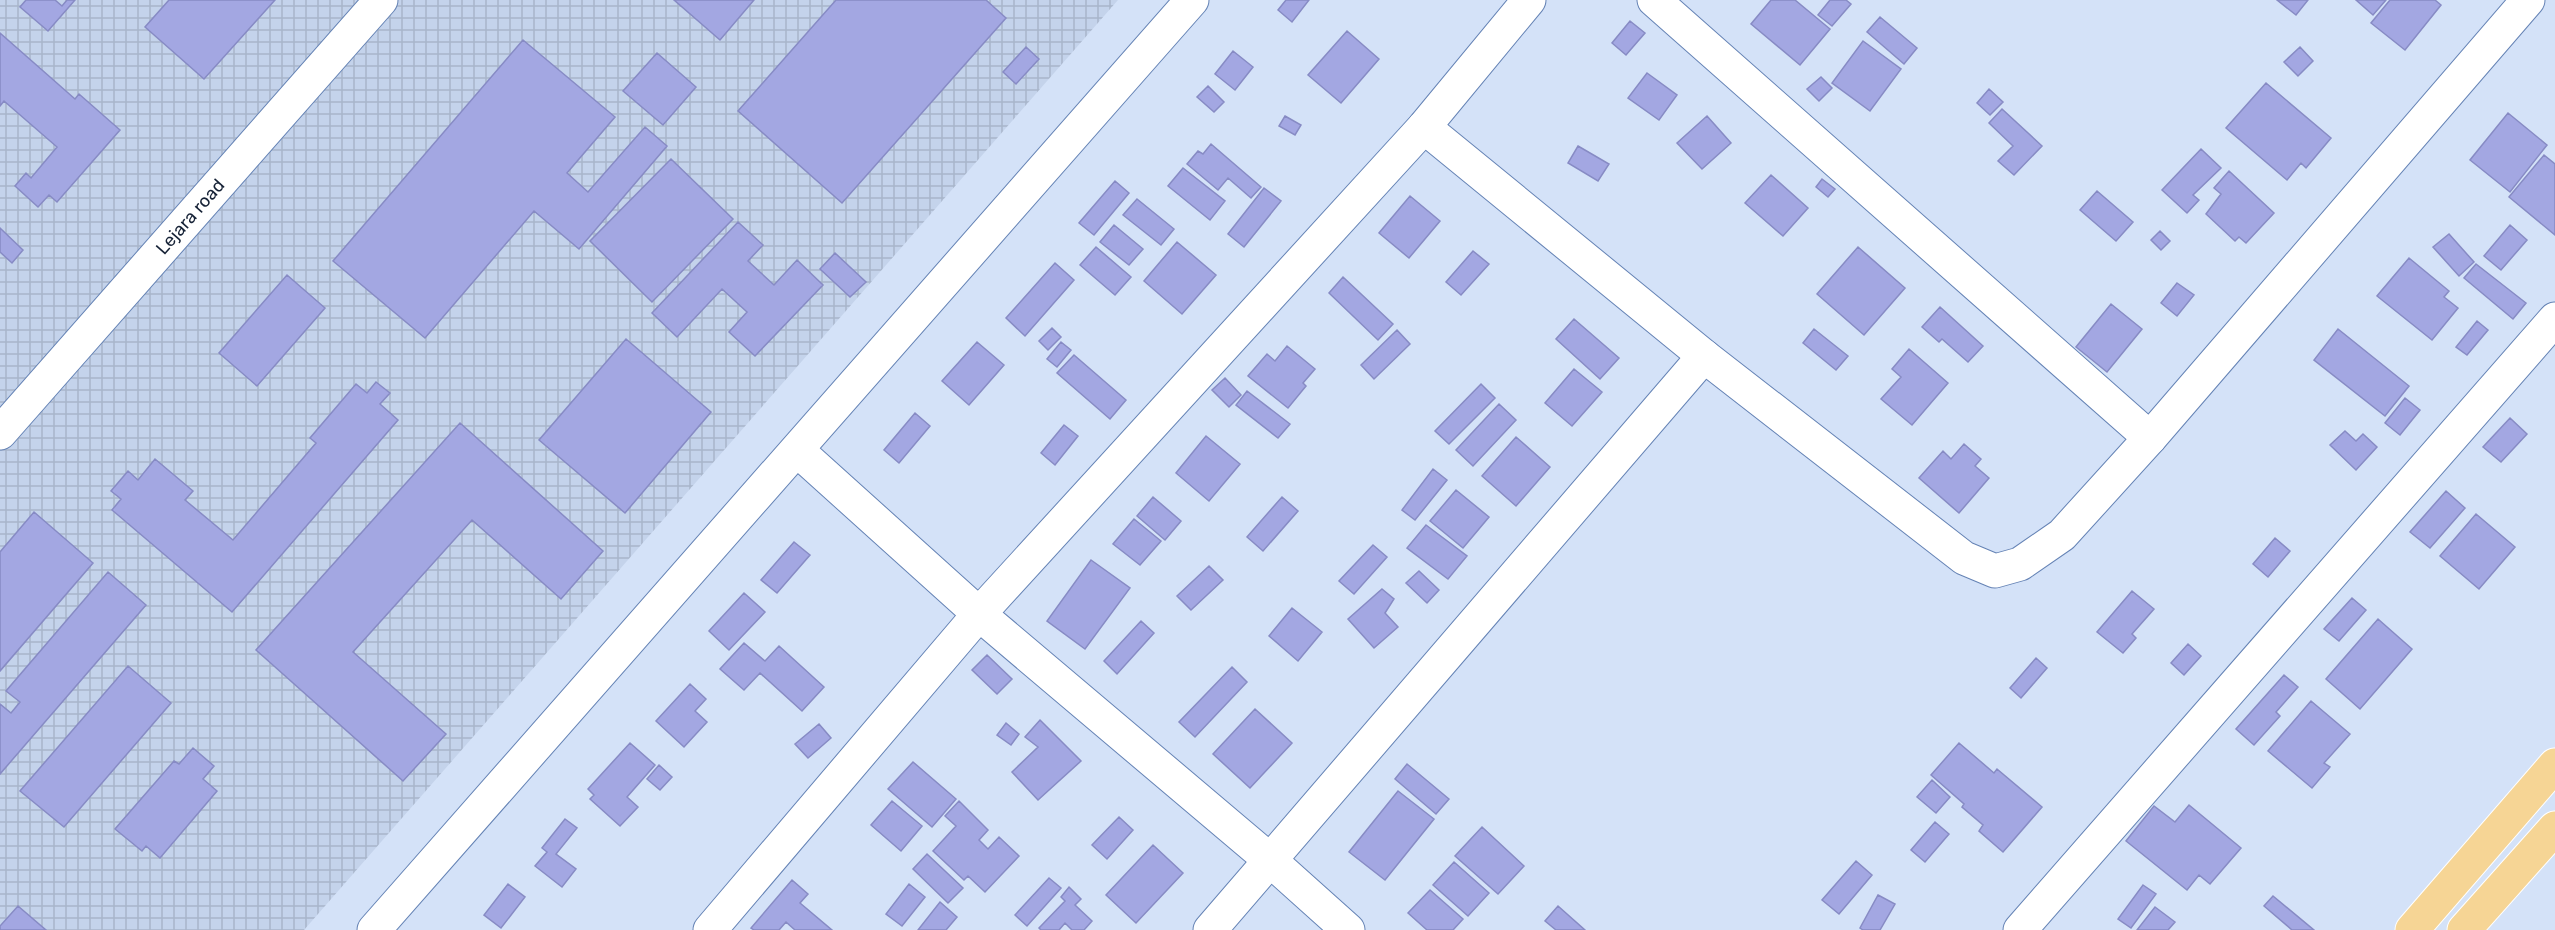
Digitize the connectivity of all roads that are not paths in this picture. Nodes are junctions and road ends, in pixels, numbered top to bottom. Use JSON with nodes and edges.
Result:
{"nodes":[{"id":1,"x":381,"y":0,"type":"edge"},
{"id":2,"x":1192,"y":0,"type":"edge"},
{"id":3,"x":1529,"y":0,"type":"edge"},
{"id":4,"x":1654,"y":0,"type":"edge"},
{"id":5,"x":2517,"y":4,"type":"edge"},
{"id":6,"x":1424,"y":127,"type":"junction"},
{"id":7,"x":2555,"y":319,"type":"edge"},
{"id":8,"x":1704,"y":356,"type":"junction"},
{"id":9,"x":0,"y":433,"type":"edge"},
{"id":10,"x":2150,"y":438,"type":"junction"},
{"id":11,"x":797,"y":450,"type":"junction"},
{"id":12,"x":979,"y":614,"type":"junction"},
{"id":13,"x":2555,"y":765,"type":"edge"},
{"id":14,"x":2555,"y":828,"type":"edge"},
{"id":15,"x":1271,"y":861,"type":"junction"},
{"id":16,"x":374,"y":930,"type":"edge"},
{"id":17,"x":710,"y":930,"type":"edge"},
{"id":18,"x":1210,"y":930,"type":"edge"},
{"id":19,"x":1348,"y":930,"type":"edge"},
{"id":20,"x":2020,"y":930,"type":"edge"},
{"id":21,"x":2412,"y":930,"type":"edge"},
{"id":22,"x":2464,"y":930,"type":"edge"}],
"edges":[{"from":1,"to":9,"type":"street","name":"Lejara road"},
{"from":2,"to":11,"type":"street"},
{"from":3,"to":6,"type":"street"},
{"from":4,"to":10,"type":"street"},
{"from":5,"to":10,"type":"street"},
{"from":6,"to":8,"type":"street"},
{"from":6,"to":12,"type":"street"},
{"from":7,"to":20,"type":"street"},
{"from":8,"to":10,"type":"street"},
{"from":8,"to":15,"type":"street"},
{"from":11,"to":12,"type":"street"},
{"from":11,"to":16,"type":"street"},
{"from":12,"to":15,"type":"street"},
{"from":12,"to":17,"type":"street"},
{"from":13,"to":21,"type":"main road"},
{"from":14,"to":22,"type":"main road"},
{"from":15,"to":18,"type":"street"},
{"from":15,"to":19,"type":"street"}]}
